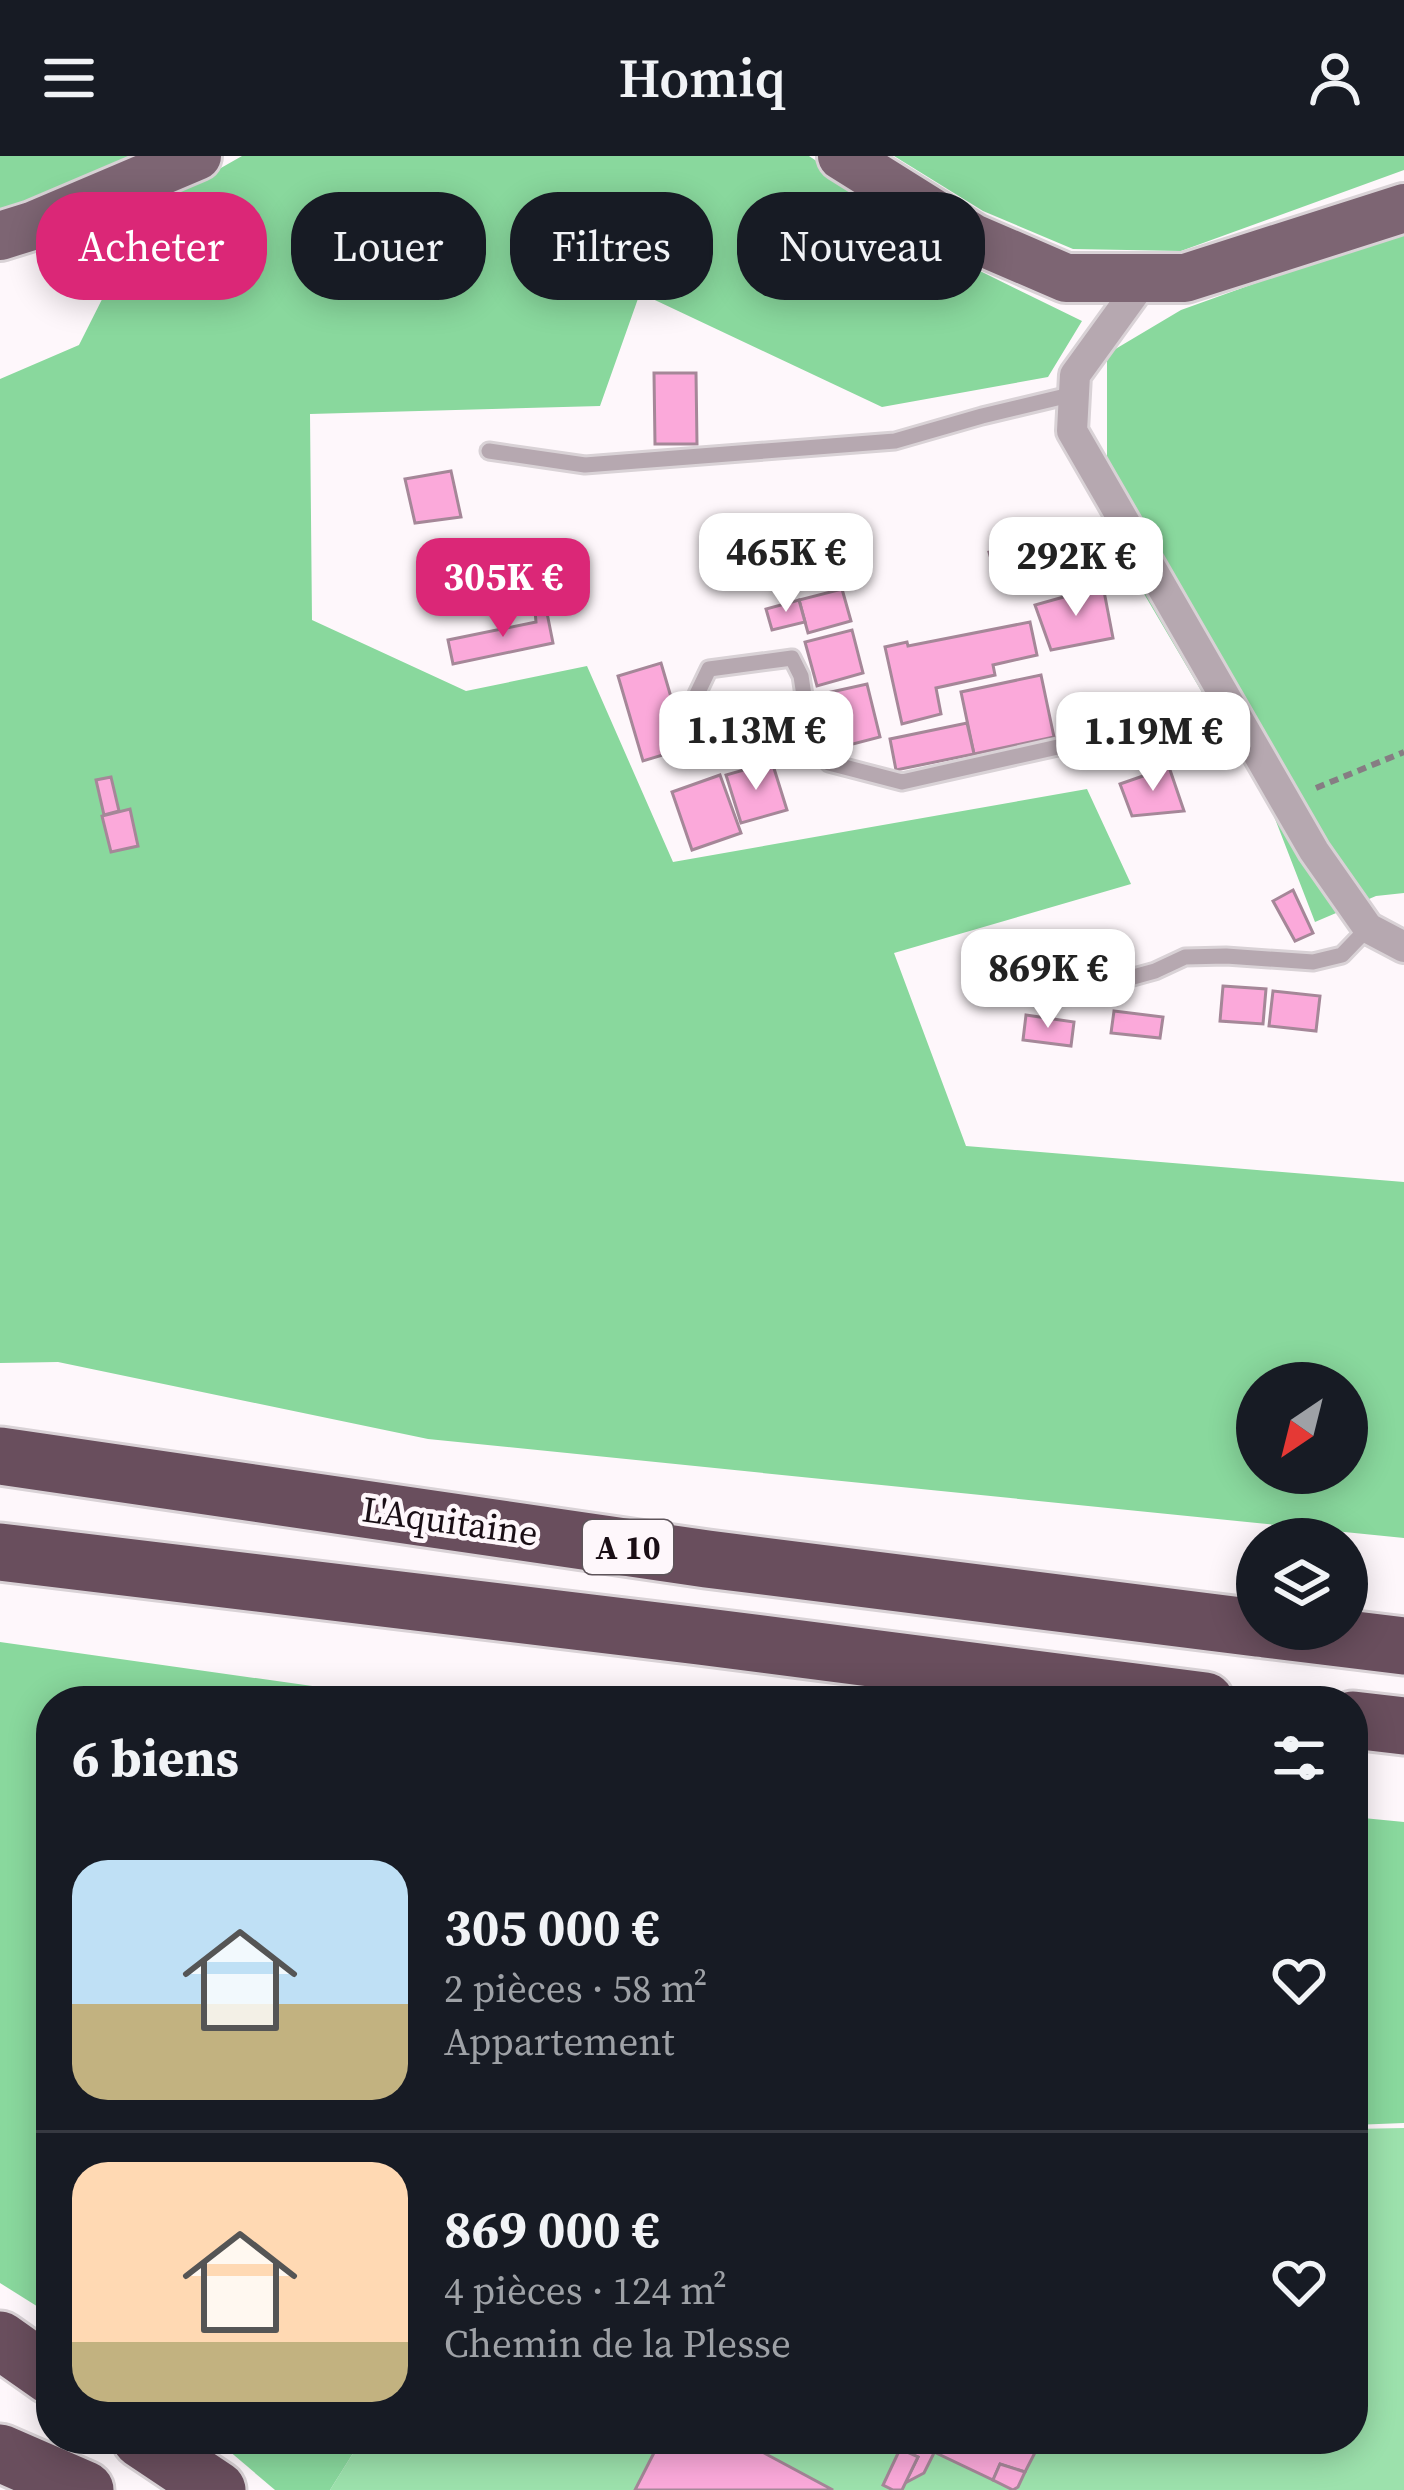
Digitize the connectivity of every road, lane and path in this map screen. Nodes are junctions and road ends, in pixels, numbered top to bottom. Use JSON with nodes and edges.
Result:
{"nodes":[{"id":1,"x":197,"y":156,"type":"edge"},
{"id":2,"x":842,"y":156,"type":"edge"},
{"id":3,"x":1404,"y":208,"type":"edge"},
{"id":4,"x":0,"y":236,"type":"edge"},
{"id":5,"x":1146,"y":278,"type":"junction"},
{"id":6,"x":1074,"y":394,"type":"junction"},
{"id":7,"x":489,"y":451,"type":"dead end"},
{"id":8,"x":1229,"y":704,"type":"junction"},
{"id":9,"x":811,"y":741,"type":"junction"},
{"id":10,"x":1404,"y":752,"type":"edge"},
{"id":11,"x":1286,"y":801,"type":"junction"},
{"id":12,"x":1368,"y":928,"type":"junction"},
{"id":13,"x":1404,"y":947,"type":"edge"},
{"id":14,"x":1036,"y":979,"type":"dead end"},
{"id":15,"x":0,"y":1456,"type":"edge"},
{"id":16,"x":0,"y":1552,"type":"edge"},
{"id":17,"x":1236,"y":1625,"type":"edge"},
{"id":18,"x":1368,"y":1641,"type":"edge"},
{"id":19,"x":1404,"y":1646,"type":"edge"},
{"id":20,"x":1088,"y":1686,"type":"edge"},
{"id":21,"x":1368,"y":1722,"type":"edge"},
{"id":22,"x":1404,"y":1726,"type":"edge"},
{"id":23,"x":0,"y":2340,"type":"edge"},
{"id":24,"x":36,"y":2365,"type":"edge"},
{"id":25,"x":0,"y":2453,"type":"edge"},
{"id":26,"x":163,"y":2454,"type":"edge"},
{"id":27,"x":85,"y":2490,"type":"edge"},
{"id":28,"x":217,"y":2490,"type":"edge"}],
"edges":[{"from":1,"to":4,"type":"main road"},
{"from":2,"to":5,"type":"main road"},
{"from":3,"to":5,"type":"main road"},
{"from":5,"to":6,"type":"street"},
{"from":6,"to":7,"type":"lane"},
{"from":6,"to":8,"type":"street"},
{"from":8,"to":9,"type":"lane"},
{"from":8,"to":11,"type":"street"},
{"from":9,"to":9,"type":"lane"},
{"from":10,"to":11,"type":"path"},
{"from":11,"to":12,"type":"street"},
{"from":12,"to":13,"type":"street"},
{"from":12,"to":14,"type":"lane"},
{"from":15,"to":17,"type":"highway","name":"L'Aquitaine","number":"A 10"},
{"from":16,"to":20,"type":"highway","number":"A 10"},
{"from":18,"to":19,"type":"highway","name":"L'Aquitaine","number":"A 10"},
{"from":21,"to":22,"type":"highway"},
{"from":23,"to":24,"type":"highway"},
{"from":25,"to":27,"type":"highway"},
{"from":26,"to":28,"type":"highway"}]}
